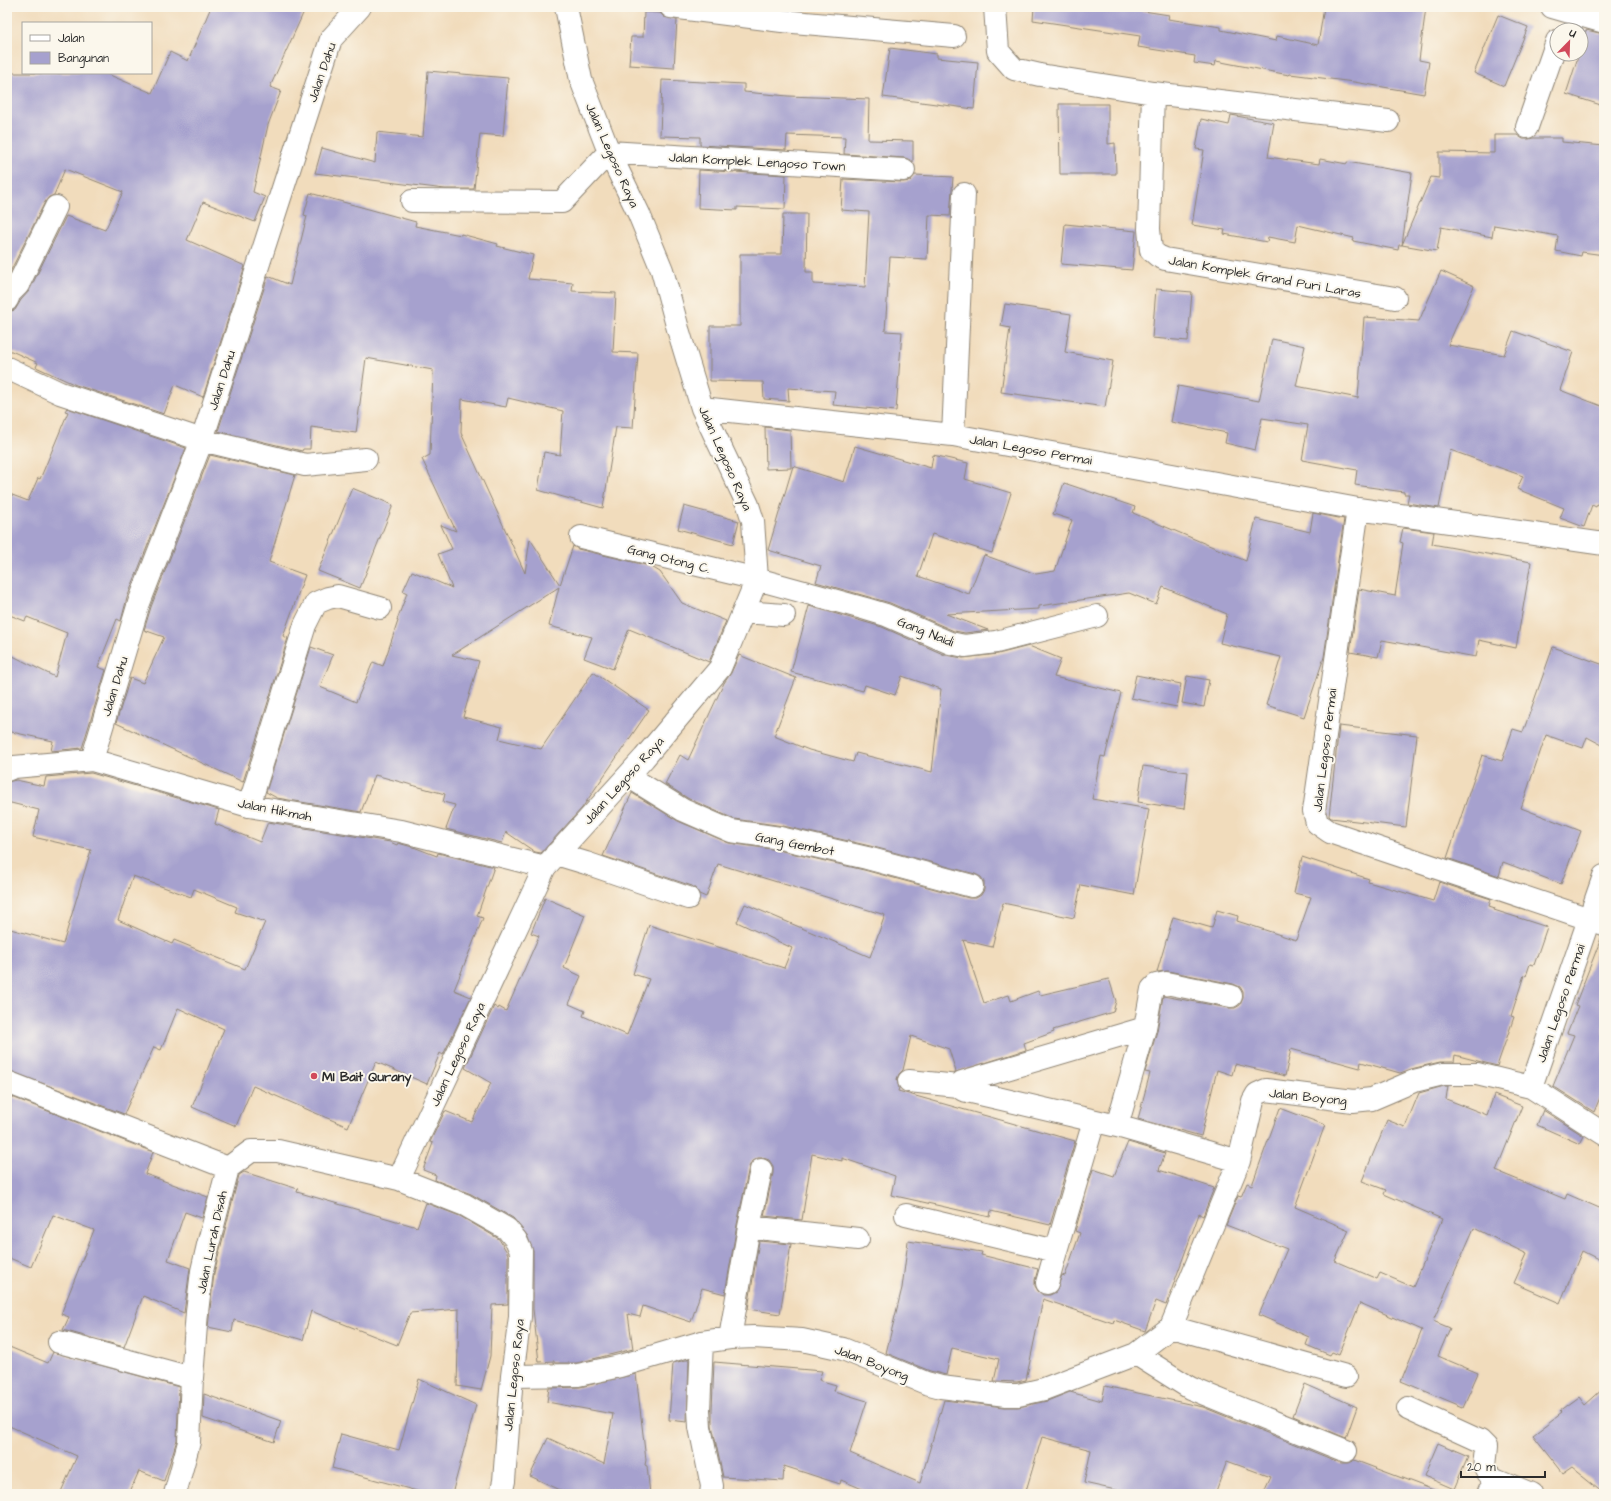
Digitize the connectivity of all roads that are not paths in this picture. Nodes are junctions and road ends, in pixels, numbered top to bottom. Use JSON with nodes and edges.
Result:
{"nodes":[{"id":1,"x":360,"y":7,"type":"edge"},
{"id":2,"x":566,"y":7,"type":"edge"},
{"id":3,"x":671,"y":7,"type":"edge"},
{"id":4,"x":995,"y":7,"type":"edge"},
{"id":5,"x":1560,"y":16,"type":"edge"},
{"id":6,"x":1604,"y":22,"type":"edge"},
{"id":7,"x":954,"y":36,"type":"dead end"},
{"id":8,"x":1550,"y":62,"type":"edge"},
{"id":9,"x":1153,"y":93,"type":"junction"},
{"id":10,"x":1388,"y":121,"type":"dead end"},
{"id":11,"x":1528,"y":127,"type":"dead end"},
{"id":12,"x":610,"y":152,"type":"junction"},
{"id":13,"x":904,"y":170,"type":"dead end"},
{"id":14,"x":964,"y":194,"type":"dead end"},
{"id":15,"x":412,"y":201,"type":"dead end"},
{"id":16,"x":56,"y":207,"type":"dead end"},
{"id":17,"x":1395,"y":298,"type":"dead end"},
{"id":18,"x":7,"y":300,"type":"edge"},
{"id":19,"x":7,"y":368,"type":"edge"},
{"id":20,"x":702,"y":408,"type":"junction"},
{"id":21,"x":953,"y":435,"type":"junction"},
{"id":22,"x":202,"y":440,"type":"junction"},
{"id":23,"x":366,"y":459,"type":"dead end"},
{"id":24,"x":1358,"y":509,"type":"junction"},
{"id":25,"x":581,"y":536,"type":"dead end"},
{"id":26,"x":1604,"y":544,"type":"edge"},
{"id":27,"x":757,"y":579,"type":"junction"},
{"id":28,"x":380,"y":608,"type":"dead end"},
{"id":29,"x":745,"y":612,"type":"junction"},
{"id":30,"x":784,"y":615,"type":"dead end"},
{"id":31,"x":1097,"y":616,"type":"dead end"},
{"id":32,"x":92,"y":760,"type":"junction"},
{"id":33,"x":7,"y":770,"type":"edge"},
{"id":34,"x":628,"y":776,"type":"junction"},
{"id":35,"x":249,"y":806,"type":"junction"},
{"id":36,"x":550,"y":861,"type":"junction"},
{"id":37,"x":1604,"y":876,"type":"edge"},
{"id":38,"x":972,"y":886,"type":"dead end"},
{"id":39,"x":688,"y":898,"type":"dead end"},
{"id":40,"x":1597,"y":921,"type":"edge"},
{"id":41,"x":1231,"y":996,"type":"dead end"},
{"id":42,"x":1144,"y":1028,"type":"junction"},
{"id":43,"x":909,"y":1080,"type":"dead end"},
{"id":44,"x":7,"y":1082,"type":"edge"},
{"id":45,"x":958,"y":1086,"type":"junction"},
{"id":46,"x":1531,"y":1087,"type":"junction"},
{"id":47,"x":1094,"y":1120,"type":"junction"},
{"id":48,"x":1117,"y":1126,"type":"junction"},
{"id":49,"x":1604,"y":1134,"type":"edge"},
{"id":50,"x":1239,"y":1161,"type":"junction"},
{"id":51,"x":228,"y":1168,"type":"junction"},
{"id":52,"x":761,"y":1170,"type":"dead end"},
{"id":53,"x":398,"y":1179,"type":"junction"},
{"id":54,"x":906,"y":1215,"type":"dead end"},
{"id":55,"x":749,"y":1227,"type":"junction"},
{"id":56,"x":858,"y":1239,"type":"dead end"},
{"id":57,"x":1056,"y":1251,"type":"junction"},
{"id":58,"x":1047,"y":1283,"type":"dead end"},
{"id":59,"x":1171,"y":1327,"type":"junction"},
{"id":60,"x":730,"y":1338,"type":"junction"},
{"id":61,"x":59,"y":1342,"type":"dead end"},
{"id":62,"x":702,"y":1342,"type":"junction"},
{"id":63,"x":1136,"y":1354,"type":"junction"},
{"id":64,"x":512,"y":1376,"type":"junction"},
{"id":65,"x":1346,"y":1376,"type":"dead end"},
{"id":66,"x":192,"y":1378,"type":"junction"},
{"id":67,"x":1408,"y":1408,"type":"dead end"},
{"id":68,"x":1346,"y":1451,"type":"dead end"},
{"id":69,"x":1492,"y":1486,"type":"edge"},
{"id":70,"x":715,"y":1493,"type":"edge"},
{"id":71,"x":175,"y":1494,"type":"edge"},
{"id":72,"x":501,"y":1494,"type":"edge"},
{"id":73,"x":1531,"y":1494,"type":"edge"}],
"edges":[{"from":1,"to":22,"type":"street","name":"Jalan Dahu"},
{"from":2,"to":12,"type":"street","name":"Jalan Legoso Raya"},
{"from":3,"to":7,"type":"street"},
{"from":4,"to":9,"type":"street"},
{"from":5,"to":6,"type":"street"},
{"from":8,"to":11,"type":"street"},
{"from":9,"to":10,"type":"street"},
{"from":9,"to":17,"type":"street","name":"Jalan Komplek Grand Puri Laras"},
{"from":12,"to":13,"type":"street","name":"Jalan Komplek Lengoso Town"},
{"from":12,"to":15,"type":"street"},
{"from":12,"to":20,"type":"street","name":"Jalan Legoso Raya"},
{"from":14,"to":21,"type":"street"},
{"from":16,"to":18,"type":"street"},
{"from":19,"to":22,"type":"street"},
{"from":20,"to":21,"type":"street","name":"Jalan Legoso Permai"},
{"from":20,"to":27,"type":"street","name":"Jalan Legoso Raya"},
{"from":21,"to":24,"type":"street","name":"Jalan Legoso Permai"},
{"from":22,"to":23,"type":"street"},
{"from":22,"to":32,"type":"street","name":"Jalan Dahu"},
{"from":24,"to":26,"type":"street","name":"Jalan Legoso Permai"},
{"from":24,"to":40,"type":"street","name":"Jalan Legoso Permai"},
{"from":25,"to":27,"type":"street","name":"Gang Otong C."},
{"from":27,"to":29,"type":"street","name":"Jalan Legoso Raya"},
{"from":27,"to":31,"type":"street","name":"Gang Naidi"},
{"from":28,"to":35,"type":"street"},
{"from":29,"to":30,"type":"street"},
{"from":29,"to":34,"type":"street","name":"Jalan Legoso Raya"},
{"from":32,"to":33,"type":"street","name":"Jalan Hikmah"},
{"from":32,"to":35,"type":"street","name":"Jalan Hikmah"},
{"from":34,"to":36,"type":"street","name":"Jalan Legoso Raya"},
{"from":34,"to":38,"type":"street","name":"Gang Gembot"},
{"from":35,"to":36,"type":"street","name":"Jalan Hikmah"},
{"from":36,"to":39,"type":"street","name":"Jalan Hikmah"},
{"from":36,"to":53,"type":"street","name":"Jalan Legoso Raya"},
{"from":37,"to":40,"type":"street","name":"Jalan Legoso Permai"},
{"from":40,"to":46,"type":"street","name":"Jalan Legoso Permai"},
{"from":41,"to":42,"type":"street"},
{"from":42,"to":45,"type":"street"},
{"from":42,"to":48,"type":"street"},
{"from":43,"to":45,"type":"street"},
{"from":44,"to":51,"type":"street"},
{"from":45,"to":47,"type":"street"},
{"from":46,"to":49,"type":"street","name":"Jalan Boyong"},
{"from":46,"to":50,"type":"street","name":"Jalan Boyong"},
{"from":47,"to":48,"type":"street"},
{"from":47,"to":57,"type":"street"},
{"from":48,"to":50,"type":"street"},
{"from":50,"to":59,"type":"street","name":"Jalan Boyong"},
{"from":51,"to":53,"type":"street"},
{"from":51,"to":66,"type":"street","name":"Jalan Lurah Disah"},
{"from":52,"to":55,"type":"street"},
{"from":53,"to":64,"type":"street","name":"Jalan Legoso Raya"},
{"from":54,"to":57,"type":"street"},
{"from":55,"to":56,"type":"street"},
{"from":55,"to":60,"type":"street"},
{"from":57,"to":58,"type":"street"},
{"from":59,"to":63,"type":"street","name":"Jalan Boyong"},
{"from":59,"to":65,"type":"street"},
{"from":60,"to":62,"type":"street","name":"Jalan Boyong"},
{"from":60,"to":63,"type":"street","name":"Jalan Boyong"},
{"from":61,"to":66,"type":"street"},
{"from":62,"to":64,"type":"street","name":"Jalan Boyong"},
{"from":62,"to":70,"type":"street"},
{"from":63,"to":68,"type":"street"},
{"from":64,"to":72,"type":"street","name":"Jalan Legoso Raya"},
{"from":66,"to":71,"type":"street","name":"Jalan Lurah Disah"},
{"from":67,"to":69,"type":"street"},
{"from":69,"to":73,"type":"street"}]}
